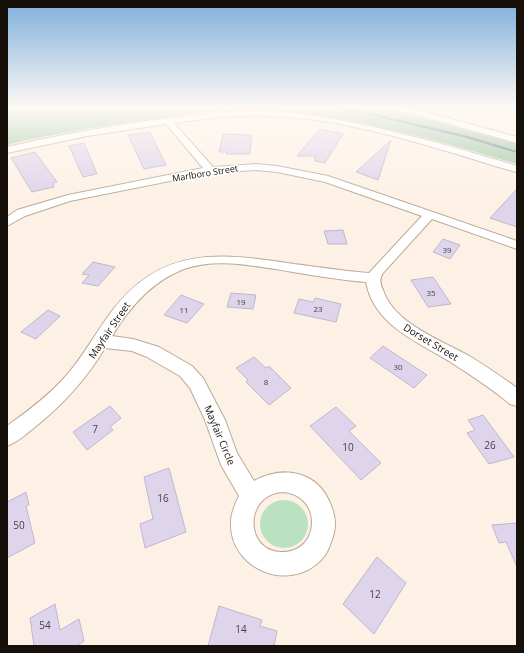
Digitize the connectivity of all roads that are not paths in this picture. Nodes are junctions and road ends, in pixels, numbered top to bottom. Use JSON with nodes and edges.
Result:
{"nodes":[{"id":1,"x":63,"y":137,"type":"edge"},
{"id":2,"x":182,"y":137,"type":"edge"},
{"id":3,"x":407,"y":137,"type":"edge"},
{"id":4,"x":7,"y":150,"type":"edge"},
{"id":5,"x":517,"y":169,"type":"edge"},
{"id":6,"x":210,"y":170,"type":"junction"},
{"id":7,"x":429,"y":215,"type":"junction"},
{"id":8,"x":7,"y":222,"type":"edge"},
{"id":9,"x":517,"y":245,"type":"edge"},
{"id":10,"x":373,"y":278,"type":"junction"},
{"id":11,"x":101,"y":341,"type":"junction"},
{"id":12,"x":517,"y":398,"type":"edge"},
{"id":13,"x":7,"y":437,"type":"edge"},
{"id":14,"x":251,"y":496,"type":"dead end"}],
"edges":[{"from":1,"to":4,"type":"street"},
{"from":2,"to":6,"type":"street"},
{"from":3,"to":5,"type":"street"},
{"from":6,"to":7,"type":"street","name":"Marlboro Street"},
{"from":6,"to":8,"type":"street","name":"Marlboro Street"},
{"from":7,"to":9,"type":"street","name":"Marlboro Street"},
{"from":7,"to":10,"type":"street"},
{"from":10,"to":11,"type":"street","name":"Mayfair Street"},
{"from":10,"to":12,"type":"street","name":"Dorset Street"},
{"from":11,"to":13,"type":"street","name":"Mayfair Street"},
{"from":11,"to":14,"type":"street","name":"Mayfair Circle"}]}
